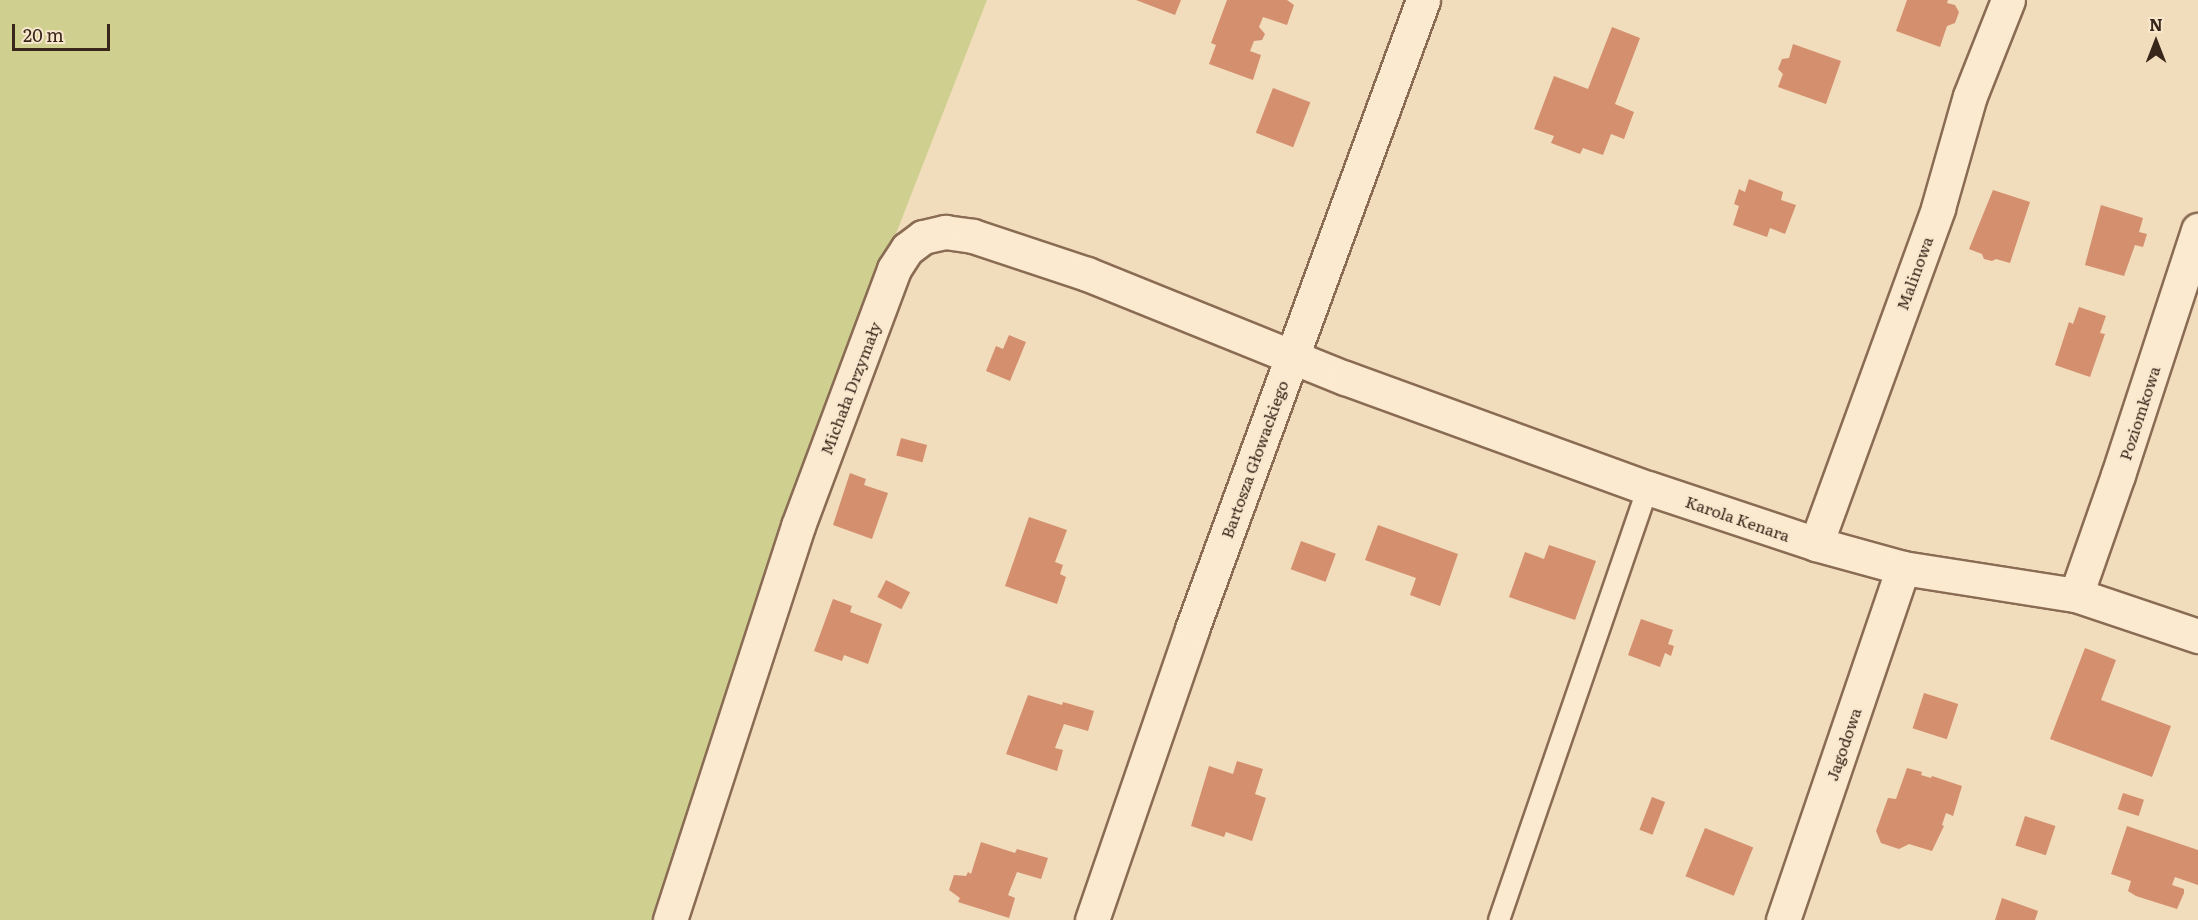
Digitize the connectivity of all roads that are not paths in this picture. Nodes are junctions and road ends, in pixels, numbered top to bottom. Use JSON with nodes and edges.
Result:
{"nodes":[{"id":1,"x":1423,"y":0,"type":"edge"},
{"id":2,"x":2008,"y":0,"type":"edge"},
{"id":3,"x":2198,"y":230,"type":"edge"},
{"id":4,"x":1291,"y":357,"type":"junction"},
{"id":5,"x":1648,"y":488,"type":"junction"},
{"id":6,"x":1816,"y":544,"type":"junction"},
{"id":7,"x":1903,"y":568,"type":"junction"},
{"id":8,"x":2076,"y":595,"type":"junction"},
{"id":9,"x":2198,"y":636,"type":"edge"},
{"id":10,"x":670,"y":920,"type":"edge"},
{"id":11,"x":1092,"y":920,"type":"edge"},
{"id":12,"x":1499,"y":920,"type":"edge"},
{"id":13,"x":1783,"y":920,"type":"edge"}],
"edges":[{"from":1,"to":4,"type":"street","name":"Bartosza Głowackiego"},
{"from":2,"to":6,"type":"street","name":"Malinowa"},
{"from":3,"to":8,"type":"street","name":"Poziomkowa"},
{"from":4,"to":5,"type":"street","name":"Karola Kenara"},
{"from":4,"to":10,"type":"street","name":"Michała Drzymały"},
{"from":4,"to":11,"type":"street","name":"Bartosza Głowackiego"},
{"from":5,"to":6,"type":"street","name":"Karola Kenara"},
{"from":5,"to":12,"type":"lane"},
{"from":6,"to":7,"type":"street","name":"Karola Kenara"},
{"from":7,"to":8,"type":"street","name":"Karola Kenara"},
{"from":7,"to":13,"type":"street","name":"Jagodowa"},
{"from":8,"to":9,"type":"street","name":"Karola Kenara"}]}
